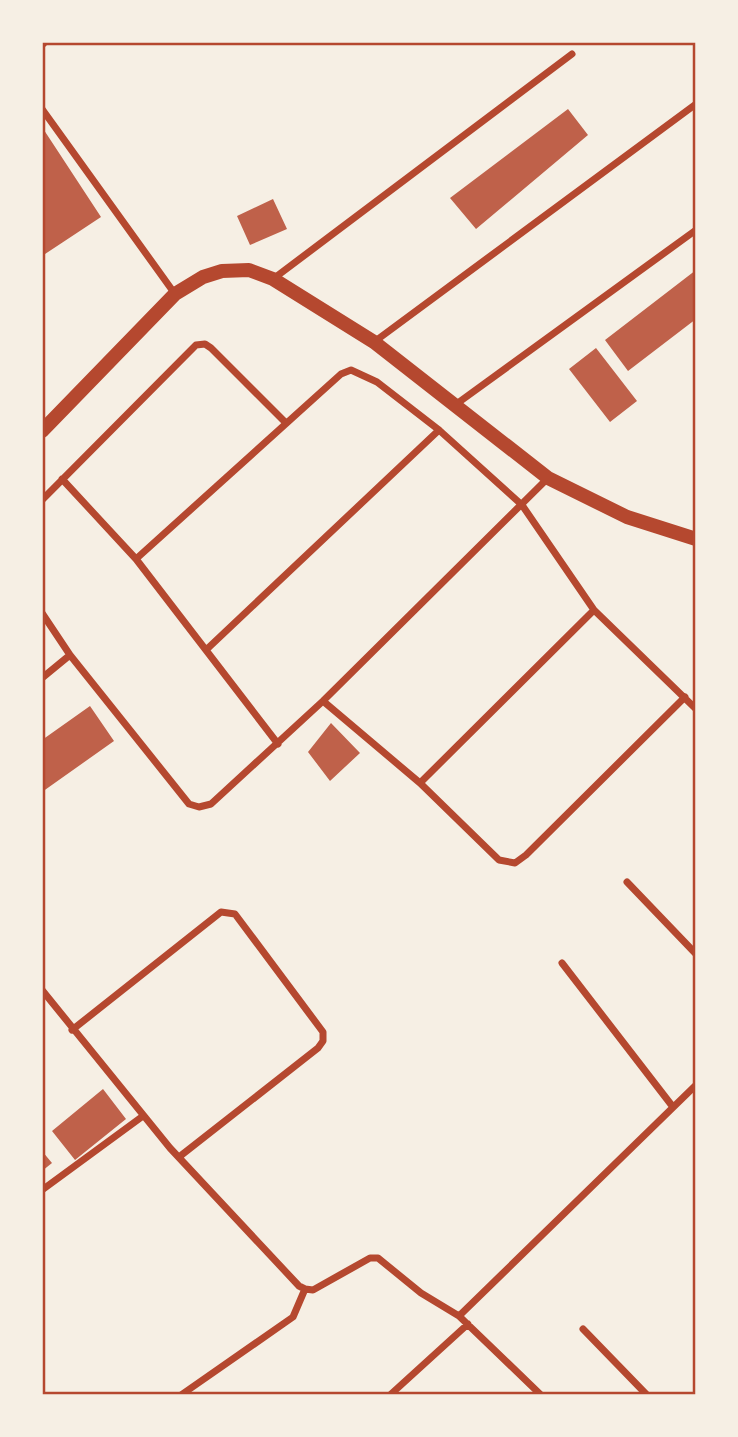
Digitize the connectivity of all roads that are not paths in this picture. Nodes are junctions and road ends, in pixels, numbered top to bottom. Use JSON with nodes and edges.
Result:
{"nodes":[{"id":1,"x":572,"y":54,"type":"dead end"},
{"id":2,"x":696,"y":104,"type":"edge"},
{"id":3,"x":42,"y":109,"type":"edge"},
{"id":4,"x":696,"y":230,"type":"edge"},
{"id":5,"x":273,"y":279,"type":"junction"},
{"id":6,"x":174,"y":294,"type":"junction"},
{"id":7,"x":374,"y":342,"type":"junction"},
{"id":8,"x":454,"y":405,"type":"junction"},
{"id":9,"x":286,"y":423,"type":"junction"},
{"id":10,"x":439,"y":430,"type":"junction"},
{"id":11,"x":42,"y":431,"type":"edge"},
{"id":12,"x":548,"y":478,"type":"junction"},
{"id":13,"x":62,"y":479,"type":"junction"},
{"id":14,"x":42,"y":500,"type":"edge"},
{"id":15,"x":523,"y":505,"type":"junction"},
{"id":16,"x":696,"y":539,"type":"edge"},
{"id":17,"x":136,"y":559,"type":"junction"},
{"id":18,"x":594,"y":610,"type":"junction"},
{"id":19,"x":42,"y":613,"type":"edge"},
{"id":20,"x":206,"y":650,"type":"junction"},
{"id":21,"x":70,"y":655,"type":"junction"},
{"id":22,"x":42,"y":678,"type":"edge"},
{"id":23,"x":685,"y":697,"type":"junction"},
{"id":24,"x":323,"y":701,"type":"junction"},
{"id":25,"x":696,"y":709,"type":"edge"},
{"id":26,"x":278,"y":744,"type":"junction"},
{"id":27,"x":420,"y":783,"type":"junction"},
{"id":28,"x":627,"y":881,"type":"dead end"},
{"id":29,"x":696,"y":954,"type":"edge"},
{"id":30,"x":562,"y":962,"type":"dead end"},
{"id":31,"x":42,"y":990,"type":"edge"},
{"id":32,"x":72,"y":1030,"type":"junction"},
{"id":33,"x":696,"y":1085,"type":"edge"},
{"id":34,"x":673,"y":1107,"type":"junction"},
{"id":35,"x":143,"y":1116,"type":"junction"},
{"id":36,"x":179,"y":1157,"type":"junction"},
{"id":37,"x":42,"y":1190,"type":"edge"},
{"id":38,"x":305,"y":1289,"type":"junction"},
{"id":39,"x":459,"y":1316,"type":"junction"},
{"id":40,"x":468,"y":1324,"type":"junction"},
{"id":41,"x":583,"y":1329,"type":"dead end"},
{"id":42,"x":181,"y":1395,"type":"edge"},
{"id":43,"x":390,"y":1395,"type":"edge"},
{"id":44,"x":541,"y":1395,"type":"edge"},
{"id":45,"x":647,"y":1395,"type":"edge"}],
"edges":[{"from":1,"to":5,"type":"street"},
{"from":2,"to":7,"type":"street"},
{"from":3,"to":6,"type":"street"},
{"from":4,"to":8,"type":"street"},
{"from":5,"to":6,"type":"main road"},
{"from":5,"to":7,"type":"main road"},
{"from":6,"to":11,"type":"main road"},
{"from":7,"to":8,"type":"main road"},
{"from":8,"to":12,"type":"main road"},
{"from":9,"to":10,"type":"street"},
{"from":9,"to":13,"type":"street"},
{"from":9,"to":17,"type":"street"},
{"from":10,"to":15,"type":"street"},
{"from":10,"to":20,"type":"street"},
{"from":12,"to":15,"type":"street"},
{"from":12,"to":16,"type":"main road"},
{"from":13,"to":14,"type":"street"},
{"from":13,"to":17,"type":"street"},
{"from":15,"to":18,"type":"street"},
{"from":15,"to":24,"type":"street"},
{"from":17,"to":20,"type":"street"},
{"from":18,"to":23,"type":"street"},
{"from":18,"to":27,"type":"street"},
{"from":19,"to":21,"type":"street"},
{"from":20,"to":26,"type":"street"},
{"from":21,"to":22,"type":"street"},
{"from":21,"to":26,"type":"street"},
{"from":23,"to":25,"type":"street"},
{"from":23,"to":27,"type":"street"},
{"from":24,"to":26,"type":"street"},
{"from":24,"to":27,"type":"street"},
{"from":28,"to":29,"type":"street"},
{"from":30,"to":34,"type":"street"},
{"from":31,"to":32,"type":"street"},
{"from":32,"to":35,"type":"street"},
{"from":32,"to":36,"type":"street"},
{"from":33,"to":34,"type":"street"},
{"from":34,"to":39,"type":"street"},
{"from":35,"to":36,"type":"street"},
{"from":35,"to":37,"type":"street"},
{"from":36,"to":38,"type":"street"},
{"from":38,"to":39,"type":"street"},
{"from":38,"to":42,"type":"street"},
{"from":39,"to":40,"type":"street"},
{"from":40,"to":43,"type":"street"},
{"from":40,"to":44,"type":"street"},
{"from":41,"to":45,"type":"street"}]}
